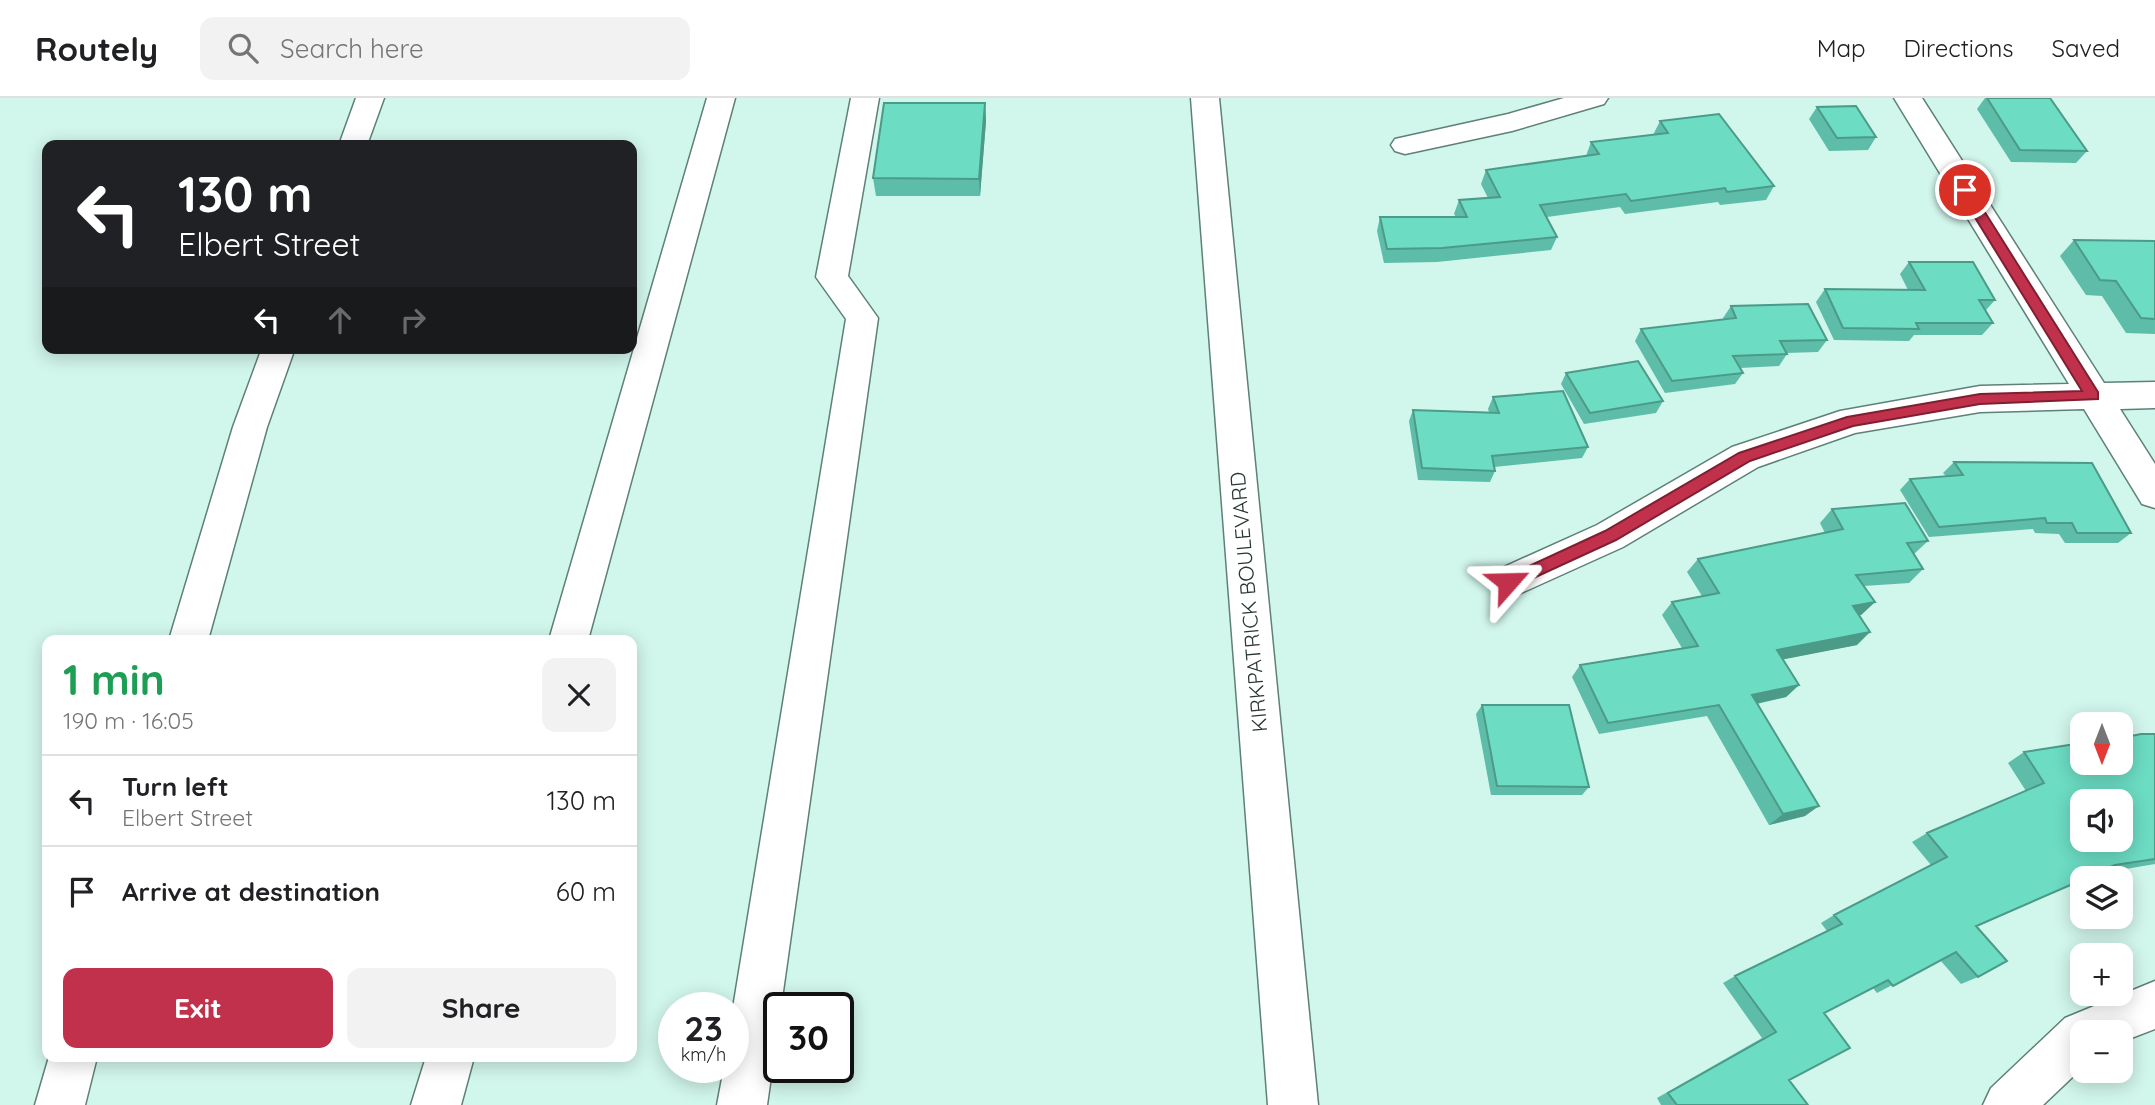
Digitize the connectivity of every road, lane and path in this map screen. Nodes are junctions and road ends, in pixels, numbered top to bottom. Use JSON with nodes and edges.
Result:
{"nodes":[{"id":1,"x":370,"y":98,"type":"edge"},
{"id":2,"x":721,"y":98,"type":"edge"},
{"id":3,"x":865,"y":98,"type":"edge"},
{"id":4,"x":1205,"y":98,"type":"edge"},
{"id":5,"x":1594,"y":98,"type":"edge"},
{"id":6,"x":1908,"y":98,"type":"edge"},
{"id":7,"x":355,"y":140,"type":"edge"},
{"id":8,"x":1405,"y":145,"type":"dead end"},
{"id":9,"x":277,"y":354,"type":"edge"},
{"id":10,"x":2155,"y":395,"type":"edge"},
{"id":11,"x":2093,"y":396,"type":"junction"},
{"id":12,"x":2155,"y":494,"type":"edge"},
{"id":13,"x":1508,"y":582,"type":"dead end"},
{"id":14,"x":189,"y":635,"type":"edge"},
{"id":15,"x":569,"y":635,"type":"edge"},
{"id":16,"x":2155,"y":1005,"type":"edge"},
{"id":17,"x":2118,"y":1020,"type":"edge"},
{"id":18,"x":2070,"y":1046,"type":"edge"},
{"id":19,"x":72,"y":1062,"type":"edge"},
{"id":20,"x":449,"y":1062,"type":"edge"},
{"id":21,"x":60,"y":1105,"type":"edge"},
{"id":22,"x":436,"y":1105,"type":"edge"},
{"id":23,"x":742,"y":1105,"type":"edge"},
{"id":24,"x":1293,"y":1105,"type":"edge"},
{"id":25,"x":2008,"y":1105,"type":"edge"}],
"edges":[{"from":1,"to":7,"type":"street"},
{"from":2,"to":15,"type":"street"},
{"from":3,"to":23,"type":"street"},
{"from":4,"to":24,"type":"street","name":"KIRKPATRICK BOULEVARD"},
{"from":5,"to":8,"type":"street"},
{"from":6,"to":11,"type":"street"},
{"from":9,"to":14,"type":"street"},
{"from":10,"to":11,"type":"street"},
{"from":11,"to":12,"type":"street"},
{"from":11,"to":13,"type":"street"},
{"from":16,"to":17,"type":"street"},
{"from":18,"to":25,"type":"street"},
{"from":19,"to":21,"type":"street"},
{"from":20,"to":22,"type":"street"}]}
